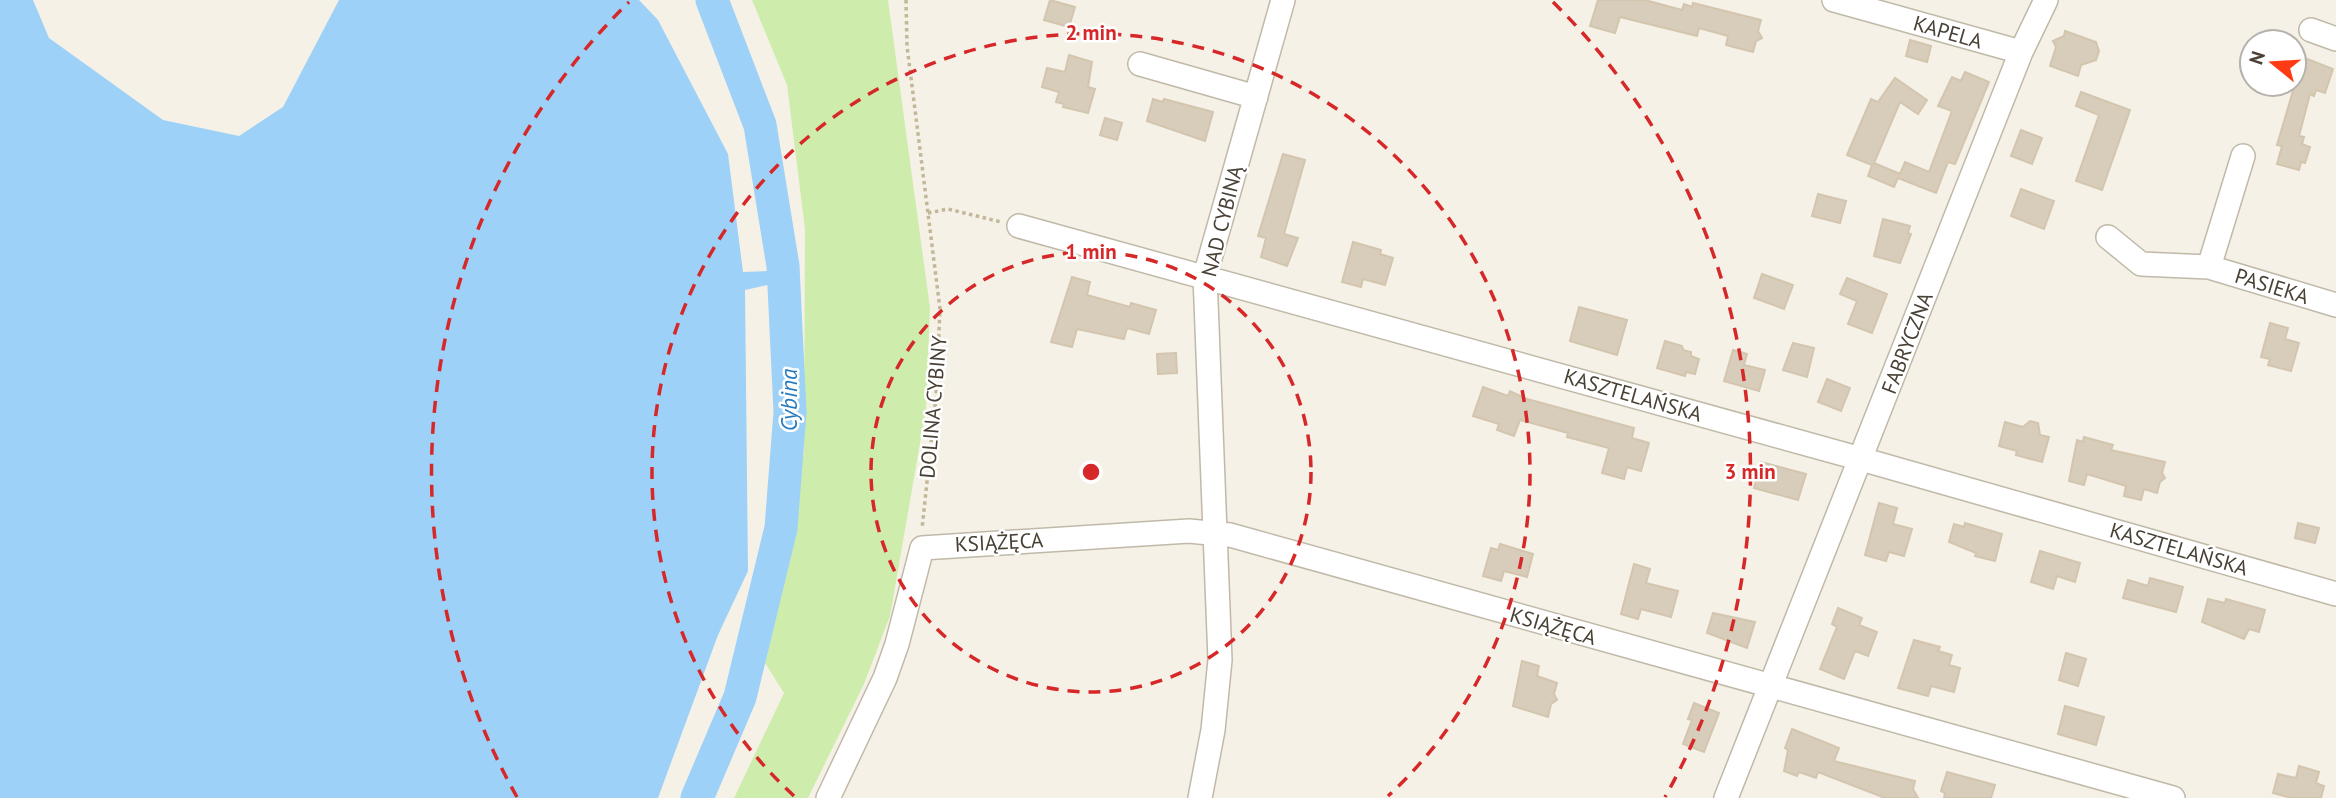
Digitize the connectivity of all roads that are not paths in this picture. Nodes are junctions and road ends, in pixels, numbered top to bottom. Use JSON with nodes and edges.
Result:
{"nodes":[{"id":1,"x":1283,"y":0,"type":"edge"},
{"id":2,"x":1834,"y":0,"type":"edge"},
{"id":3,"x":2046,"y":0,"type":"edge"},
{"id":4,"x":2311,"y":30,"type":"dead end"},
{"id":5,"x":2336,"y":39,"type":"edge"},
{"id":6,"x":2021,"y":52,"type":"junction"},
{"id":7,"x":1140,"y":64,"type":"dead end"},
{"id":8,"x":1255,"y":97,"type":"junction"},
{"id":9,"x":2243,"y":156,"type":"dead end"},
{"id":10,"x":1019,"y":226,"type":"road end"},
{"id":11,"x":2108,"y":237,"type":"dead end"},
{"id":12,"x":2209,"y":267,"type":"junction"},
{"id":13,"x":1205,"y":276,"type":"junction"},
{"id":14,"x":2336,"y":305,"type":"edge"},
{"id":15,"x":1861,"y":458,"type":"junction"},
{"id":16,"x":1215,"y":532,"type":"junction"},
{"id":17,"x":2336,"y":594,"type":"edge"},
{"id":18,"x":1770,"y":687,"type":"junction"},
{"id":19,"x":828,"y":798,"type":"edge"},
{"id":20,"x":1200,"y":798,"type":"edge"},
{"id":21,"x":1726,"y":798,"type":"edge"},
{"id":22,"x":2173,"y":798,"type":"edge"}],
"edges":[{"from":1,"to":8,"type":"street","name":"NAD CYBINĄ"},
{"from":2,"to":6,"type":"street","name":"KAPELA"},
{"from":3,"to":6,"type":"street","name":"FABRYCZNA"},
{"from":4,"to":5,"type":"street"},
{"from":6,"to":15,"type":"street","name":"FABRYCZNA"},
{"from":7,"to":8,"type":"street"},
{"from":8,"to":13,"type":"street","name":"NAD CYBINĄ"},
{"from":9,"to":12,"type":"street","name":"PASIEKA"},
{"from":10,"to":13,"type":"street","name":"KASZTELAŃSKA"},
{"from":11,"to":12,"type":"street","name":"PASIEKA"},
{"from":12,"to":14,"type":"street","name":"PASIEKA"},
{"from":13,"to":15,"type":"street","name":"KASZTELAŃSKA"},
{"from":13,"to":16,"type":"street","name":"NAD CYBINĄ"},
{"from":15,"to":17,"type":"street","name":"KASZTELAŃSKA"},
{"from":15,"to":18,"type":"street","name":"FABRYCZNA"},
{"from":16,"to":18,"type":"street","name":"KSIĄŻĘCA"},
{"from":16,"to":19,"type":"street","name":"KSIĄŻĘCA"},
{"from":16,"to":20,"type":"street","name":"NAD CYBINĄ"},
{"from":18,"to":21,"type":"street","name":"FABRYCZNA"},
{"from":18,"to":22,"type":"street","name":"KSIĄŻĘCA"}]}
